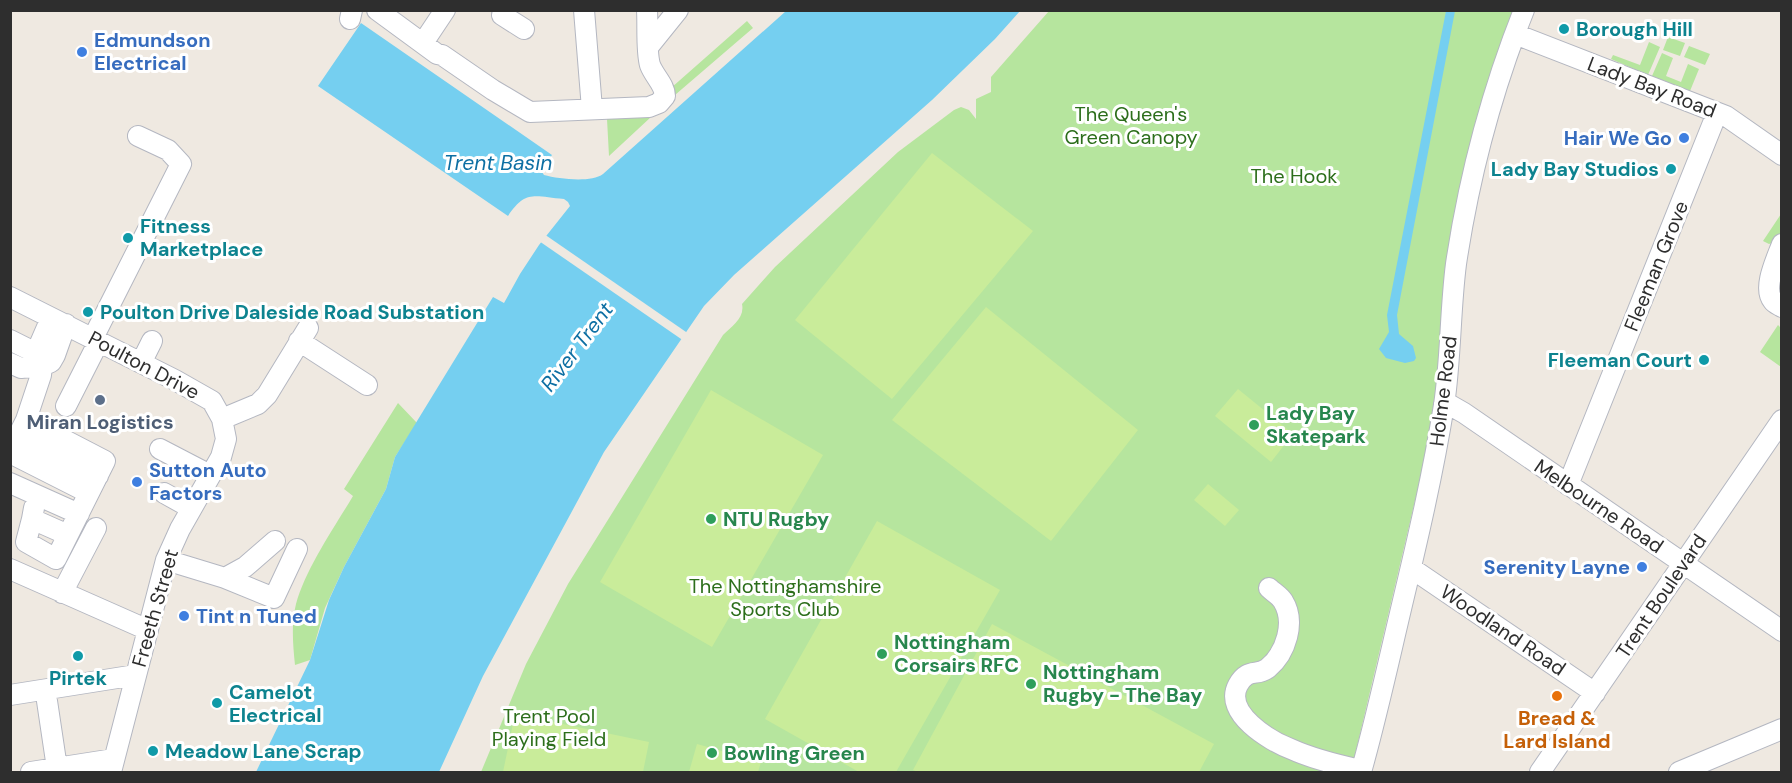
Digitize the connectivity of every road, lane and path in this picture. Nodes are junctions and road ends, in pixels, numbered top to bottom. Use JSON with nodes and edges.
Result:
{"nodes":[{"id":1,"x":377,"y":10,"type":"edge"},
{"id":2,"x":445,"y":10,"type":"edge"},
{"id":3,"x":523,"y":10,"type":"edge"},
{"id":4,"x":584,"y":10,"type":"edge"},
{"id":5,"x":647,"y":10,"type":"edge"},
{"id":6,"x":678,"y":10,"type":"edge"},
{"id":7,"x":1524,"y":10,"type":"edge"},
{"id":8,"x":502,"y":15,"type":"dead end"},
{"id":9,"x":1515,"y":34,"type":"junction"},
{"id":10,"x":418,"y":40,"type":"junction"},
{"id":11,"x":649,"y":46,"type":"junction"},
{"id":12,"x":592,"y":109,"type":"junction"},
{"id":13,"x":1717,"y":113,"type":"junction"},
{"id":14,"x":138,"y":136,"type":"dead end"},
{"id":15,"x":1782,"y":155,"type":"edge"},
{"id":16,"x":1782,"y":244,"type":"edge"},
{"id":17,"x":10,"y":297,"type":"edge"},
{"id":18,"x":1782,"y":307,"type":"edge"},
{"id":19,"x":60,"y":324,"type":"junction"},
{"id":20,"x":10,"y":340,"type":"edge"},
{"id":21,"x":96,"y":340,"type":"junction"},
{"id":22,"x":152,"y":341,"type":"dead end"},
{"id":23,"x":10,"y":363,"type":"edge"},
{"id":24,"x":141,"y":363,"type":"junction"},
{"id":25,"x":42,"y":366,"type":"junction"},
{"id":26,"x":367,"y":385,"type":"dead end"},
{"id":27,"x":1444,"y":404,"type":"junction"},
{"id":28,"x":66,"y":406,"type":"dead end"},
{"id":29,"x":222,"y":419,"type":"junction"},
{"id":30,"x":1778,"y":432,"type":"edge"},
{"id":31,"x":16,"y":440,"type":"edge"},
{"id":32,"x":160,"y":449,"type":"dead end"},
{"id":33,"x":210,"y":475,"type":"junction"},
{"id":34,"x":10,"y":483,"type":"edge"},
{"id":35,"x":1568,"y":485,"type":"junction"},
{"id":36,"x":164,"y":493,"type":"dead end"},
{"id":37,"x":89,"y":494,"type":"junction"},
{"id":38,"x":36,"y":495,"type":"junction"},
{"id":39,"x":191,"y":508,"type":"junction"},
{"id":40,"x":79,"y":514,"type":"junction"},
{"id":41,"x":96,"y":528,"type":"dead end"},
{"id":42,"x":275,"y":541,"type":"dead end"},
{"id":43,"x":297,"y":549,"type":"dead end"},
{"id":44,"x":165,"y":560,"type":"junction"},
{"id":45,"x":1683,"y":564,"type":"junction"},
{"id":46,"x":1411,"y":568,"type":"junction"},
{"id":47,"x":10,"y":569,"type":"edge"},
{"id":48,"x":225,"y":578,"type":"junction"},
{"id":49,"x":1269,"y":588,"type":"dead end"},
{"id":50,"x":63,"y":598,"type":"junction"},
{"id":51,"x":148,"y":630,"type":"junction"},
{"id":52,"x":1782,"y":631,"type":"edge"},
{"id":53,"x":136,"y":675,"type":"junction"},
{"id":54,"x":1595,"y":693,"type":"junction"},
{"id":55,"x":10,"y":695,"type":"edge"},
{"id":56,"x":47,"y":701,"type":"dead end"},
{"id":57,"x":1782,"y":729,"type":"edge"},
{"id":58,"x":113,"y":766,"type":"edge"},
{"id":59,"x":57,"y":768,"type":"junction"},
{"id":60,"x":1361,"y":771,"type":"edge"},
{"id":61,"x":31,"y":772,"type":"edge"},
{"id":62,"x":1540,"y":772,"type":"edge"},
{"id":63,"x":1679,"y":772,"type":"edge"}],
"edges":[{"from":1,"to":10,"type":"street"},
{"from":2,"to":10,"type":"street"},
{"from":3,"to":8,"type":"street"},
{"from":4,"to":12,"type":"street"},
{"from":5,"to":11,"type":"street"},
{"from":6,"to":11,"type":"street"},
{"from":7,"to":9,"type":"street","name":"Holme Road"},
{"from":9,"to":13,"type":"street","name":"Lady Bay Road"},
{"from":9,"to":27,"type":"street","name":"Holme Road"},
{"from":10,"to":12,"type":"street"},
{"from":11,"to":12,"type":"street"},
{"from":13,"to":15,"type":"street","name":"Lady Bay Road"},
{"from":13,"to":35,"type":"street","name":"Fleeman Grove"},
{"from":14,"to":21,"type":"street"},
{"from":16,"to":18,"type":"street"},
{"from":17,"to":19,"type":"street","name":"Poulton Drive"},
{"from":19,"to":21,"type":"street","name":"Poulton Drive"},
{"from":19,"to":25,"type":"street"},
{"from":20,"to":25,"type":"street"},
{"from":21,"to":24,"type":"street","name":"Poulton Drive"},
{"from":21,"to":28,"type":"street"},
{"from":22,"to":24,"type":"street"},
{"from":23,"to":25,"type":"street"},
{"from":24,"to":29,"type":"street","name":"Poulton Drive"},
{"from":25,"to":31,"type":"street"},
{"from":26,"to":29,"type":"street"},
{"from":27,"to":35,"type":"street","name":"Melbourne Road"},
{"from":27,"to":46,"type":"street","name":"Holme Road"},
{"from":29,"to":33,"type":"street","name":"Freeth Street"},
{"from":30,"to":45,"type":"street","name":"Trent Boulevard"},
{"from":31,"to":37,"type":"street"},
{"from":31,"to":37,"type":"street"},
{"from":32,"to":33,"type":"street"},
{"from":33,"to":39,"type":"street","name":"Freeth Street"},
{"from":34,"to":38,"type":"street"},
{"from":35,"to":45,"type":"street","name":"Melbourne Road"},
{"from":36,"to":39,"type":"street"},
{"from":37,"to":40,"type":"street"},
{"from":38,"to":40,"type":"street"},
{"from":38,"to":40,"type":"street"},
{"from":39,"to":44,"type":"street","name":"Freeth Street"},
{"from":41,"to":50,"type":"street"},
{"from":42,"to":48,"type":"street"},
{"from":43,"to":48,"type":"street"},
{"from":44,"to":48,"type":"street"},
{"from":44,"to":51,"type":"street","name":"Freeth Street"},
{"from":45,"to":52,"type":"street","name":"Melbourne Road"},
{"from":45,"to":54,"type":"street","name":"Trent Boulevard"},
{"from":46,"to":54,"type":"street","name":"Woodland Road"},
{"from":46,"to":60,"type":"street","name":"Holme Road"},
{"from":47,"to":50,"type":"street"},
{"from":49,"to":60,"type":"street"},
{"from":50,"to":51,"type":"street"},
{"from":51,"to":53,"type":"street","name":"Freeth Street"},
{"from":53,"to":55,"type":"street"},
{"from":53,"to":58,"type":"street","name":"Freeth Street"},
{"from":54,"to":62,"type":"street","name":"Trent Boulevard"},
{"from":56,"to":59,"type":"street"},
{"from":57,"to":63,"type":"street"},
{"from":58,"to":59,"type":"street"},
{"from":59,"to":61,"type":"street"}]}
